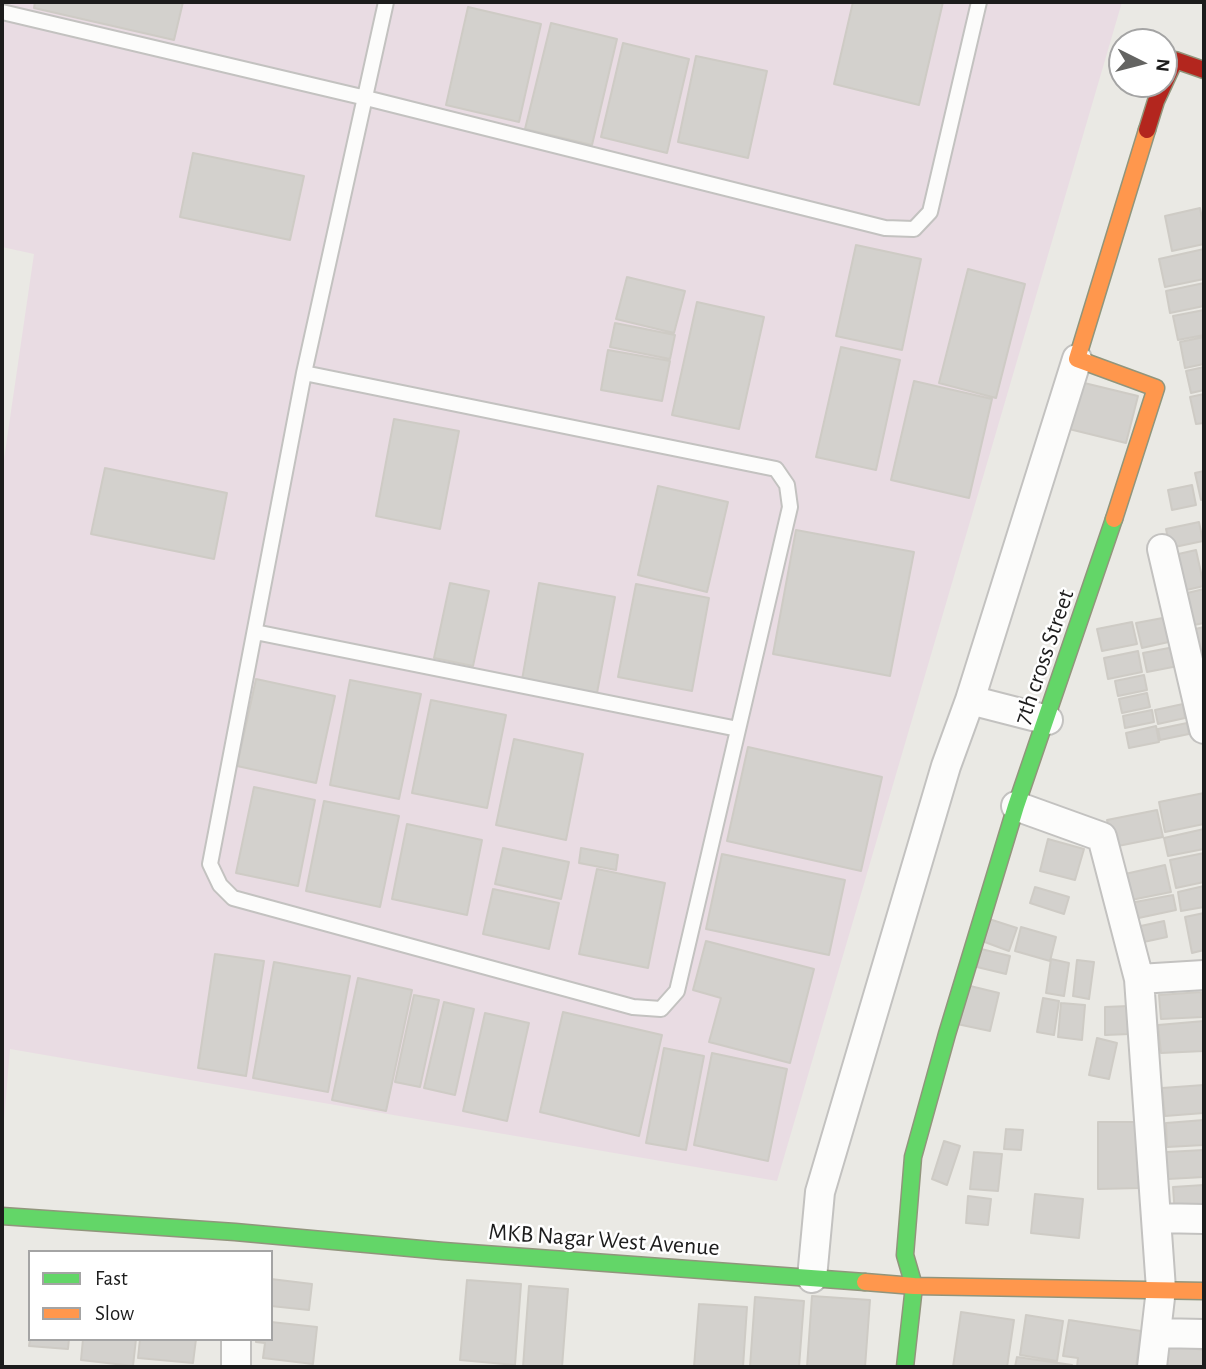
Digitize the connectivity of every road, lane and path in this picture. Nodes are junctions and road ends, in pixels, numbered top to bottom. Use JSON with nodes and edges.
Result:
{"nodes":[{"id":1,"x":386,"y":2,"type":"edge"},
{"id":2,"x":979,"y":2,"type":"edge"},
{"id":3,"x":2,"y":12,"type":"edge"},
{"id":4,"x":1204,"y":70,"type":"edge"},
{"id":5,"x":366,"y":98,"type":"junction"},
{"id":6,"x":1077,"y":359,"type":"junction"},
{"id":7,"x":304,"y":373,"type":"junction"},
{"id":8,"x":1162,"y":549,"type":"dead end"},
{"id":9,"x":255,"y":632,"type":"junction"},
{"id":10,"x":970,"y":701,"type":"junction"},
{"id":11,"x":1048,"y":720,"type":"junction"},
{"id":12,"x":738,"y":729,"type":"junction"},
{"id":13,"x":1204,"y":729,"type":"edge"},
{"id":14,"x":1016,"y":806,"type":"junction"},
{"id":15,"x":1204,"y":975,"type":"edge"},
{"id":16,"x":1139,"y":979,"type":"junction"},
{"id":17,"x":2,"y":1216,"type":"edge"},
{"id":18,"x":1156,"y":1218,"type":"junction"},
{"id":19,"x":1204,"y":1219,"type":"edge"},
{"id":20,"x":235,"y":1242,"type":"edge"},
{"id":21,"x":812,"y":1278,"type":"junction"},
{"id":22,"x":914,"y":1286,"type":"junction"},
{"id":23,"x":1161,"y":1289,"type":"junction"},
{"id":24,"x":1204,"y":1291,"type":"edge"},
{"id":25,"x":1156,"y":1333,"type":"junction"},
{"id":26,"x":1204,"y":1334,"type":"edge"},
{"id":27,"x":236,"y":1341,"type":"edge"},
{"id":28,"x":236,"y":1367,"type":"edge"},
{"id":29,"x":905,"y":1367,"type":"edge"},
{"id":30,"x":1152,"y":1367,"type":"edge"}],
"edges":[{"from":1,"to":5,"type":"lane"},
{"from":2,"to":5,"type":"lane"},
{"from":3,"to":5,"type":"lane"},
{"from":4,"to":6,"type":"street"},
{"from":5,"to":7,"type":"lane"},
{"from":6,"to":10,"type":"street"},
{"from":6,"to":11,"type":"street","name":"7th cross Street"},
{"from":7,"to":9,"type":"lane"},
{"from":7,"to":12,"type":"lane"},
{"from":8,"to":13,"type":"street"},
{"from":9,"to":12,"type":"lane"},
{"from":9,"to":12,"type":"lane"},
{"from":10,"to":11,"type":"street"},
{"from":10,"to":21,"type":"street"},
{"from":11,"to":14,"type":"street","name":"7th cross Street"},
{"from":14,"to":16,"type":"street"},
{"from":14,"to":22,"type":"street","name":"7th cross Street"},
{"from":15,"to":16,"type":"street"},
{"from":16,"to":18,"type":"street"},
{"from":17,"to":20,"type":"street","name":"MKB Nagar West Avenue"},
{"from":18,"to":19,"type":"street"},
{"from":18,"to":23,"type":"street"},
{"from":20,"to":21,"type":"street","name":"MKB Nagar West Avenue"},
{"from":21,"to":22,"type":"street","name":"MKB Nagar West Avenue"},
{"from":22,"to":23,"type":"street","name":"MKB Nagar West Avenue"},
{"from":22,"to":29,"type":"street"},
{"from":23,"to":24,"type":"street","name":"MKB Nagar West Avenue"},
{"from":23,"to":25,"type":"street"},
{"from":25,"to":26,"type":"street"},
{"from":25,"to":30,"type":"street"},
{"from":27,"to":28,"type":"street"}]}
